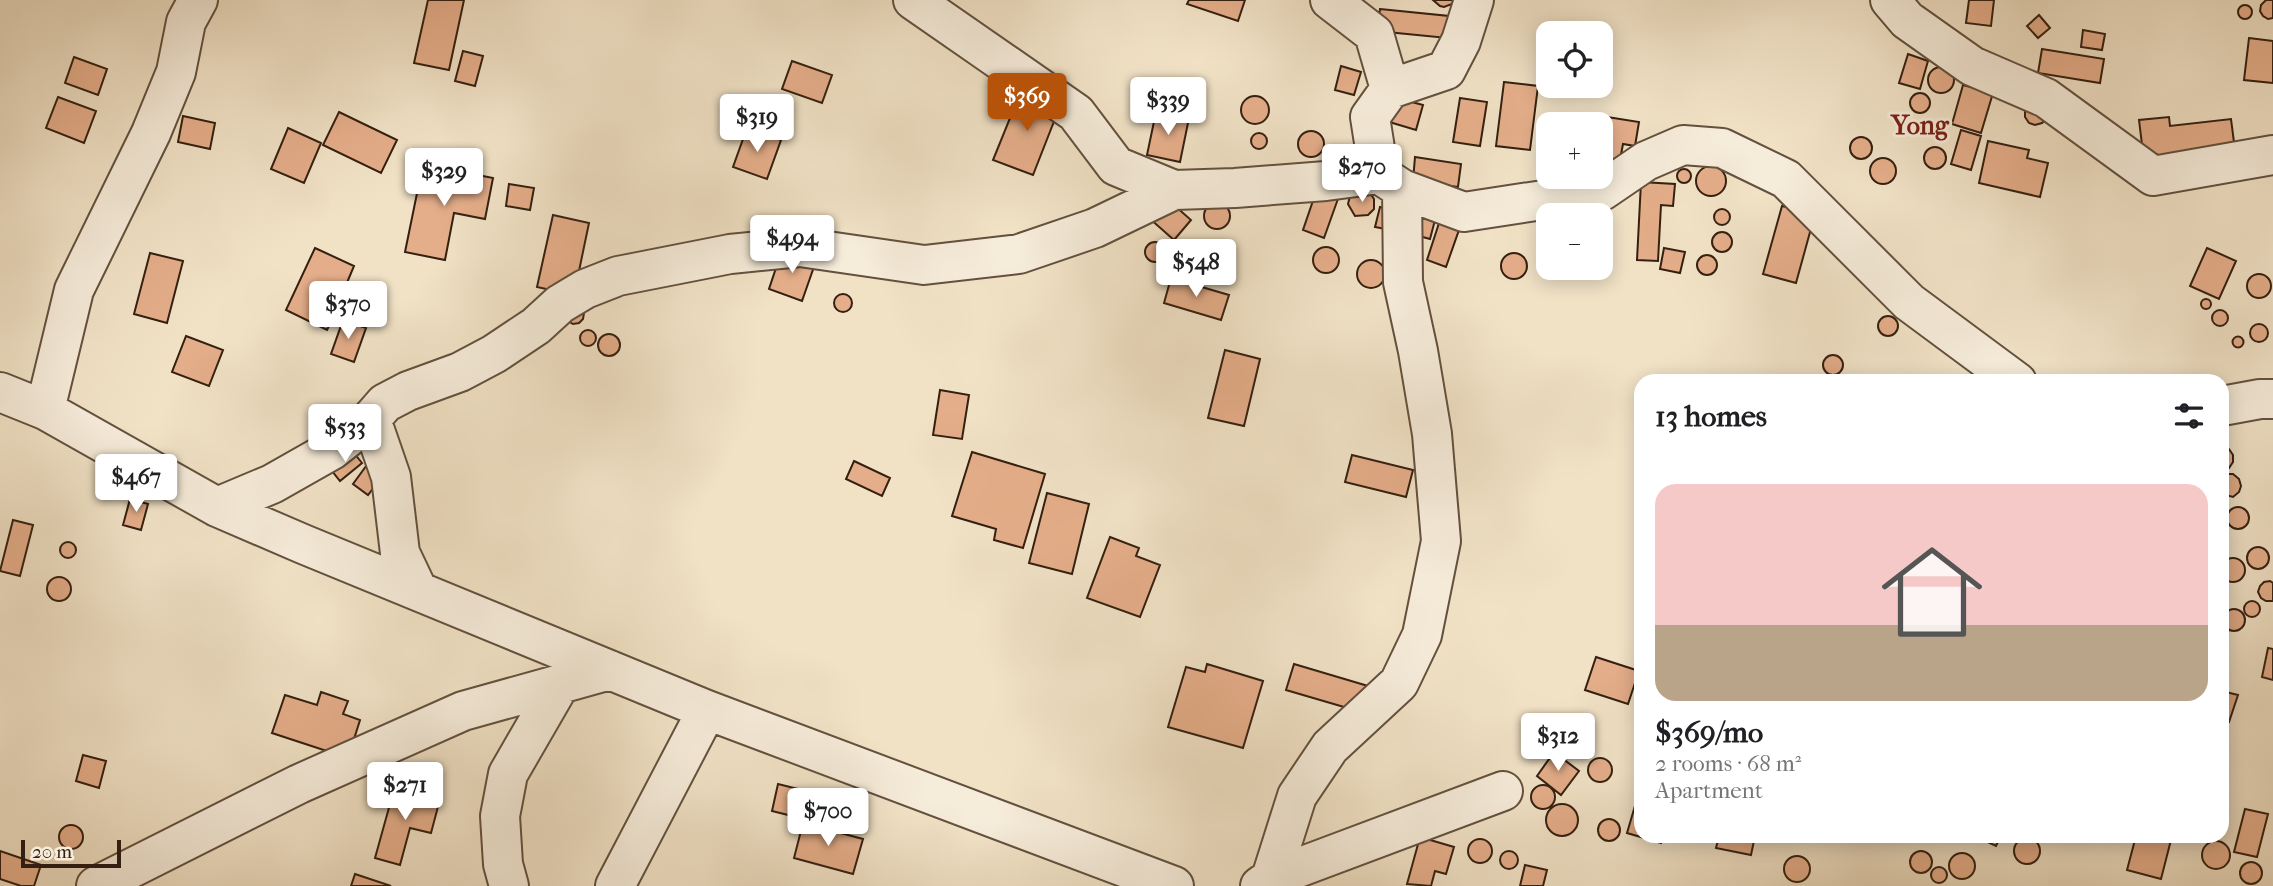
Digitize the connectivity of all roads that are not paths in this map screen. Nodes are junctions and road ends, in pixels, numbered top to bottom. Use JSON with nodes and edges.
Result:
{"nodes":[{"id":1,"x":198,"y":0,"type":"edge"},
{"id":2,"x":913,"y":0,"type":"edge"},
{"id":3,"x":1330,"y":0,"type":"edge"},
{"id":4,"x":1474,"y":0,"type":"edge"},
{"id":5,"x":1890,"y":0,"type":"edge"},
{"id":6,"x":1390,"y":89,"type":"junction"},
{"id":7,"x":2273,"y":155,"type":"edge"},
{"id":8,"x":1391,"y":182,"type":"junction"},
{"id":9,"x":1174,"y":190,"type":"junction"},
{"id":10,"x":2006,"y":374,"type":"edge"},
{"id":11,"x":0,"y":392,"type":"edge"},
{"id":12,"x":2273,"y":400,"type":"edge"},
{"id":13,"x":2229,"y":406,"type":"edge"},
{"id":14,"x":45,"y":410,"type":"junction"},
{"id":15,"x":370,"y":419,"type":"junction"},
{"id":16,"x":217,"y":507,"type":"junction"},
{"id":17,"x":418,"y":591,"type":"junction"},
{"id":18,"x":610,"y":670,"type":"junction"},
{"id":19,"x":560,"y":684,"type":"junction"},
{"id":20,"x":708,"y":710,"type":"junction"},
{"id":21,"x":1503,"y":791,"type":"dead end"},
{"id":22,"x":1265,"y":882,"type":"edge"},
{"id":23,"x":96,"y":886,"type":"edge"},
{"id":24,"x":509,"y":886,"type":"edge"},
{"id":25,"x":615,"y":886,"type":"edge"},
{"id":26,"x":1174,"y":886,"type":"edge"}],
"edges":[{"from":1,"to":14,"type":"street"},
{"from":2,"to":9,"type":"street"},
{"from":3,"to":6,"type":"street"},
{"from":4,"to":6,"type":"street"},
{"from":5,"to":7,"type":"street"},
{"from":6,"to":8,"type":"street"},
{"from":8,"to":9,"type":"street"},
{"from":8,"to":10,"type":"street"},
{"from":8,"to":22,"type":"street"},
{"from":9,"to":15,"type":"street"},
{"from":11,"to":14,"type":"street"},
{"from":12,"to":13,"type":"street"},
{"from":14,"to":16,"type":"street"},
{"from":15,"to":16,"type":"street"},
{"from":15,"to":17,"type":"street"},
{"from":16,"to":17,"type":"street"},
{"from":17,"to":18,"type":"street"},
{"from":18,"to":19,"type":"street"},
{"from":18,"to":20,"type":"street"},
{"from":19,"to":23,"type":"street"},
{"from":19,"to":24,"type":"street"},
{"from":20,"to":25,"type":"street"},
{"from":20,"to":26,"type":"street"},
{"from":21,"to":22,"type":"street"}]}
